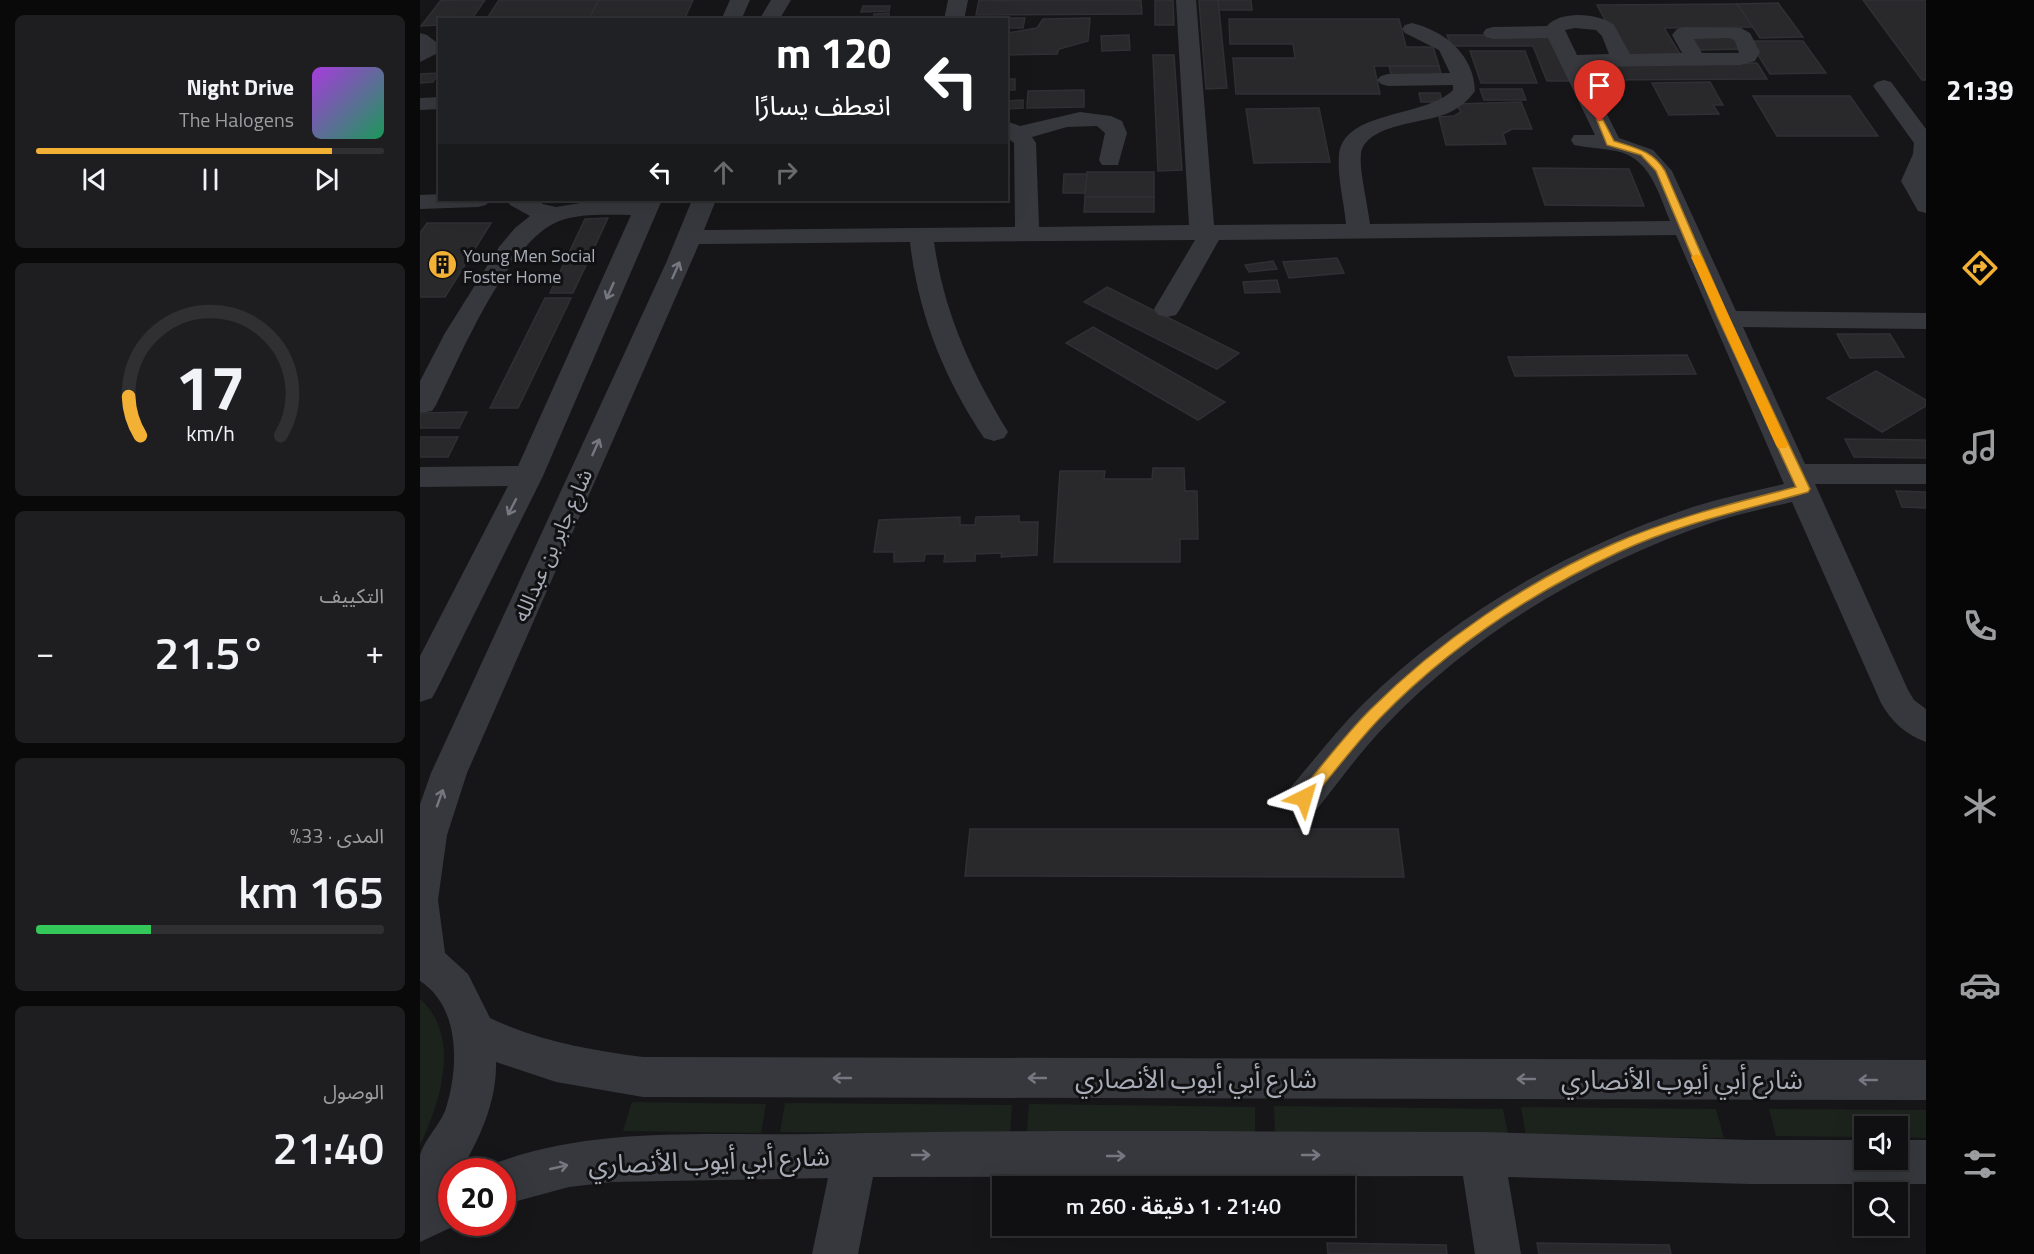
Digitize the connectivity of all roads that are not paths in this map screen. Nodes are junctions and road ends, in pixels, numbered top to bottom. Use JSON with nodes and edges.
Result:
{"nodes":[{"id":1,"x":740,"y":0,"type":"edge"},
{"id":2,"x":781,"y":0,"type":"edge"},
{"id":3,"x":958,"y":0,"type":"edge"},
{"id":4,"x":1186,"y":0,"type":"edge"},
{"id":5,"x":732,"y":18,"type":"edge"},
{"id":6,"x":771,"y":18,"type":"edge"},
{"id":7,"x":954,"y":18,"type":"edge"},
{"id":8,"x":1412,"y":28,"type":"dead end"},
{"id":9,"x":1556,"y":32,"type":"junction"},
{"id":10,"x":1494,"y":33,"type":"dead end"},
{"id":11,"x":1695,"y":59,"type":"dead end"},
{"id":12,"x":1622,"y":60,"type":"junction"},
{"id":13,"x":1569,"y":61,"type":"junction"},
{"id":14,"x":1464,"y":85,"type":"junction"},
{"id":15,"x":1897,"y":94,"type":"dead end"},
{"id":16,"x":438,"y":103,"type":"edge"},
{"id":17,"x":420,"y":104,"type":"edge"},
{"id":18,"x":1398,"y":120,"type":"junction"},
{"id":19,"x":1012,"y":131,"type":"edge"},
{"id":20,"x":1582,"y":140,"type":"dead end"},
{"id":21,"x":1610,"y":143,"type":"junction"},
{"id":22,"x":1110,"y":160,"type":"dead end"},
{"id":23,"x":1017,"y":184,"type":"edge"},
{"id":24,"x":449,"y":201,"type":"edge"},
{"id":25,"x":522,"y":201,"type":"edge"},
{"id":26,"x":704,"y":201,"type":"edge"},
{"id":27,"x":420,"y":202,"type":"edge"},
{"id":28,"x":649,"y":204,"type":"edge"},
{"id":29,"x":1926,"y":206,"type":"edge"},
{"id":30,"x":557,"y":214,"type":"junction"},
{"id":31,"x":1684,"y":228,"type":"junction"},
{"id":32,"x":1359,"y":231,"type":"junction"},
{"id":33,"x":1207,"y":233,"type":"junction"},
{"id":34,"x":921,"y":235,"type":"junction"},
{"id":35,"x":1027,"y":235,"type":"junction"},
{"id":36,"x":690,"y":237,"type":"junction"},
{"id":37,"x":1167,"y":309,"type":"dead end"},
{"id":38,"x":1724,"y":318,"type":"junction"},
{"id":39,"x":1926,"y":321,"type":"edge"},
{"id":40,"x":422,"y":405,"type":"dead end"},
{"id":41,"x":994,"y":432,"type":"dead end"},
{"id":42,"x":1926,"y":474,"type":"edge"},
{"id":43,"x":528,"y":476,"type":"junction"},
{"id":44,"x":420,"y":477,"type":"edge"},
{"id":45,"x":1799,"y":482,"type":"junction"},
{"id":46,"x":420,"y":689,"type":"edge"},
{"id":47,"x":1926,"y":728,"type":"edge"},
{"id":48,"x":1304,"y":798,"type":"dead end"},
{"id":49,"x":420,"y":896,"type":"edge"},
{"id":50,"x":420,"y":904,"type":"edge"},
{"id":51,"x":423,"y":961,"type":"edge"},
{"id":52,"x":473,"y":1031,"type":"junction"},
{"id":53,"x":1926,"y":1080,"type":"edge"},
{"id":54,"x":1482,"y":1154,"type":"junction"},
{"id":55,"x":863,"y":1155,"type":"junction"},
{"id":56,"x":1926,"y":1162,"type":"edge"},
{"id":57,"x":516,"y":1179,"type":"edge"},
{"id":58,"x":420,"y":1193,"type":"edge"},
{"id":59,"x":438,"y":1211,"type":"edge"},
{"id":60,"x":420,"y":1219,"type":"edge"},
{"id":61,"x":835,"y":1254,"type":"edge"},
{"id":62,"x":851,"y":1254,"type":"edge"},
{"id":63,"x":1497,"y":1254,"type":"edge"}],
"edges":[{"from":1,"to":5,"type":"street"},
{"from":2,"to":6,"type":"street"},
{"from":3,"to":7,"type":"street"},
{"from":4,"to":33,"type":"street"},
{"from":8,"to":14,"type":"street"},
{"from":9,"to":10,"type":"street"},
{"from":9,"to":12,"type":"street"},
{"from":9,"to":13,"type":"street"},
{"from":11,"to":12,"type":"street"},
{"from":12,"to":13,"type":"street"},
{"from":13,"to":21,"type":"street"},
{"from":14,"to":18,"type":"street"},
{"from":14,"to":18,"type":"street"},
{"from":15,"to":29,"type":"street"},
{"from":16,"to":17,"type":"street"},
{"from":18,"to":32,"type":"street"},
{"from":19,"to":22,"type":"street"},
{"from":19,"to":23,"type":"street"},
{"from":20,"to":21,"type":"street"},
{"from":21,"to":31,"type":"street"},
{"from":23,"to":35,"type":"street"},
{"from":24,"to":27,"type":"street"},
{"from":25,"to":30,"type":"street"},
{"from":26,"to":36,"type":"street","name":"شارع جابر بن عبدالله"},
{"from":28,"to":30,"type":"street"},
{"from":28,"to":43,"type":"street","one_way":true},
{"from":30,"to":40,"type":"street"},
{"from":31,"to":32,"type":"street"},
{"from":31,"to":38,"type":"street"},
{"from":32,"to":33,"type":"street"},
{"from":33,"to":35,"type":"street"},
{"from":33,"to":37,"type":"street"},
{"from":34,"to":35,"type":"street"},
{"from":34,"to":36,"type":"street"},
{"from":34,"to":41,"type":"street"},
{"from":49,"to":36,"type":"street","name":"شارع جابر بن عبدالله","one_way":true},
{"from":38,"to":39,"type":"street"},
{"from":38,"to":45,"type":"street"},
{"from":42,"to":45,"type":"street"},
{"from":43,"to":44,"type":"street"},
{"from":43,"to":46,"type":"street","one_way":true},
{"from":45,"to":47,"type":"street"},
{"from":45,"to":48,"type":"street"},
{"from":50,"to":51,"type":"street"},
{"from":51,"to":52,"type":"street"},
{"from":53,"to":52,"type":"street","name":"شارع أبي أيوب الأنصاري","one_way":true},
{"from":52,"to":58,"type":"street"},
{"from":55,"to":54,"type":"street","name":"شارع أبي أيوب الأنصاري","one_way":true},
{"from":54,"to":56,"type":"street","name":"شارع أبي أيوب الأنصاري"},
{"from":54,"to":63,"type":"street"},
{"from":57,"to":55,"type":"street","name":"شارع أبي أيوب الأنصاري","one_way":true},
{"from":55,"to":61,"type":"street"},
{"from":55,"to":62,"type":"street"},
{"from":59,"to":60,"type":"street"}]}
